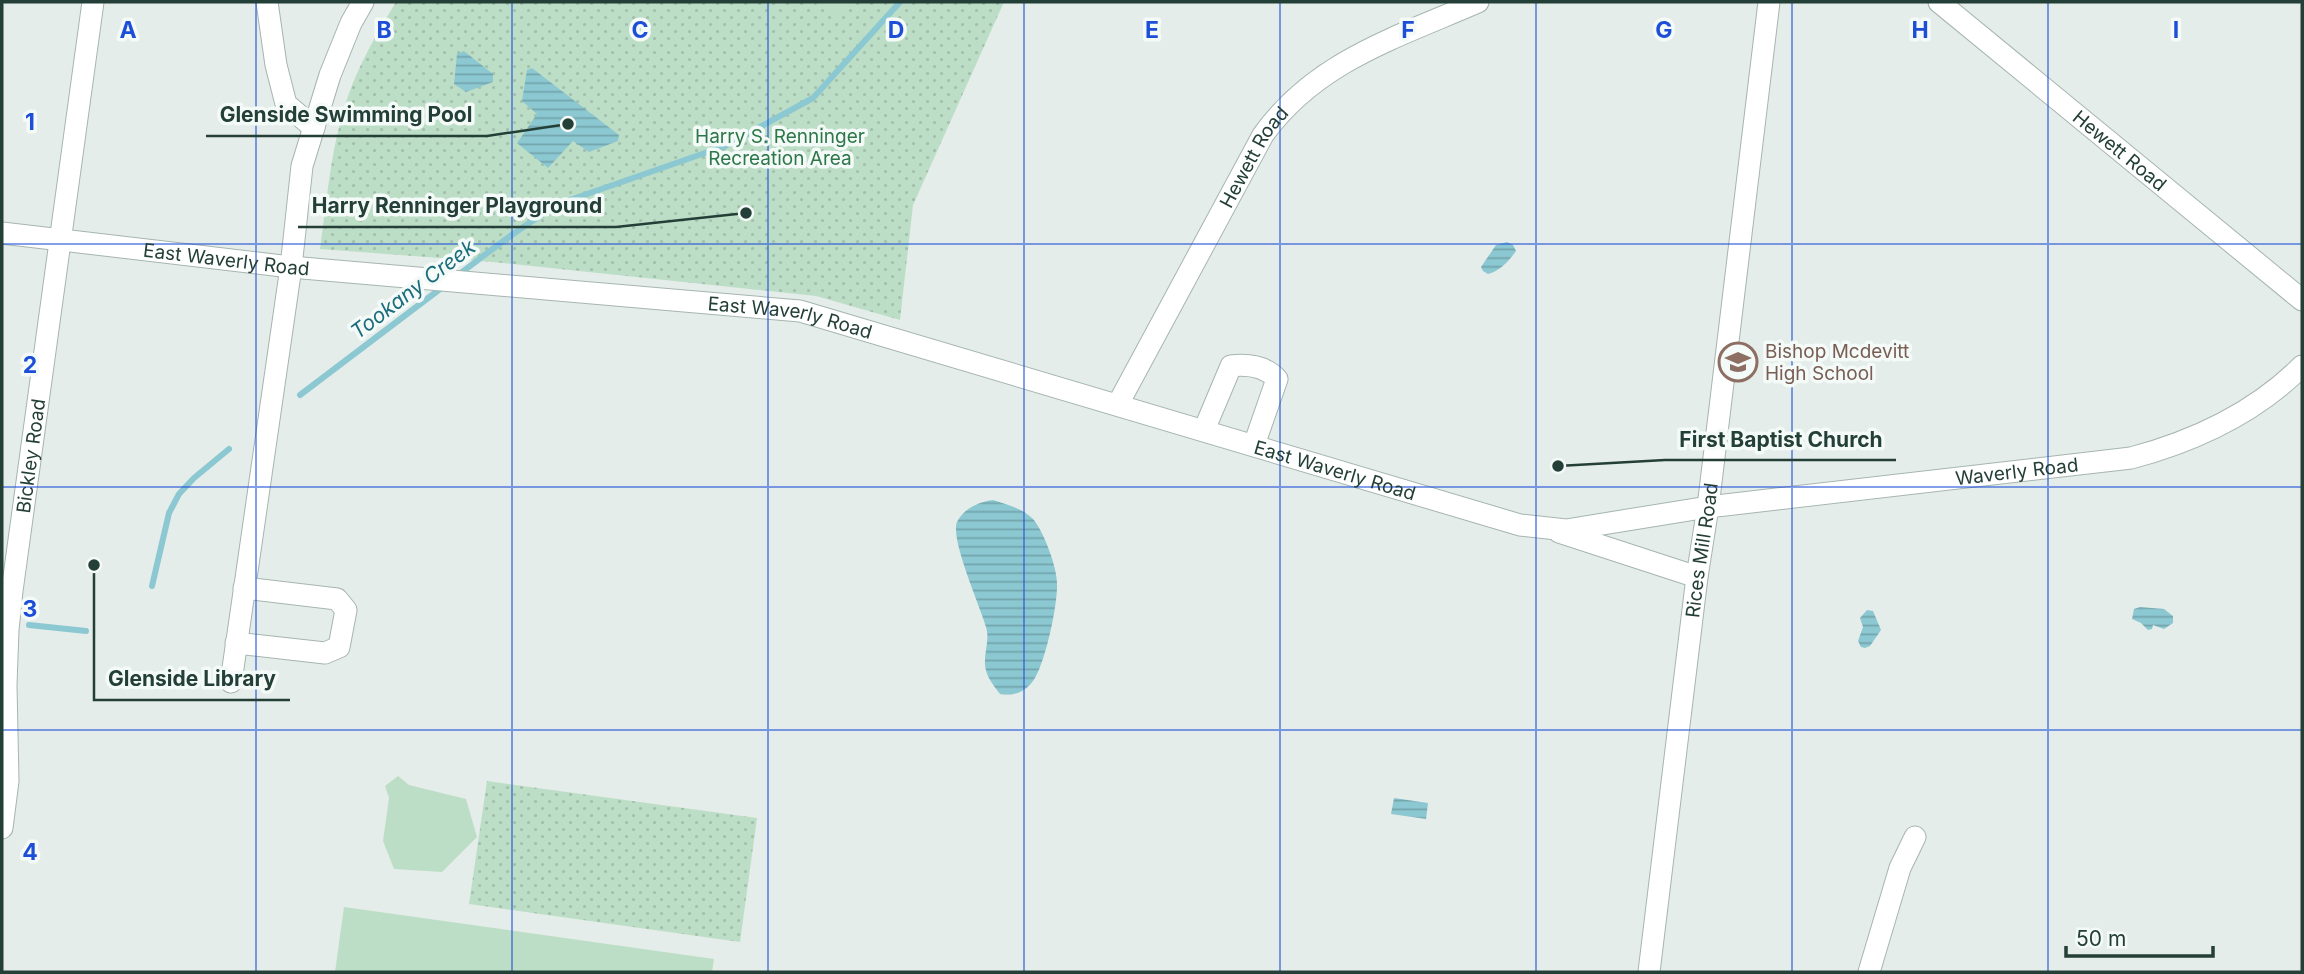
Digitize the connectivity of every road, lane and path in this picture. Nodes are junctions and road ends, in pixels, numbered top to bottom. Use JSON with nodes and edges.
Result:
{"nodes":[{"id":1,"x":93,"y":2,"type":"edge"},
{"id":2,"x":267,"y":2,"type":"edge"},
{"id":3,"x":363,"y":2,"type":"edge"},
{"id":4,"x":1478,"y":2,"type":"edge"},
{"id":5,"x":1769,"y":2,"type":"edge"},
{"id":6,"x":1939,"y":2,"type":"edge"},
{"id":7,"x":314,"y":128,"type":"junction"},
{"id":8,"x":2,"y":233,"type":"edge"},
{"id":9,"x":61,"y":240,"type":"junction"},
{"id":10,"x":290,"y":267,"type":"junction"},
{"id":11,"x":2302,"y":300,"type":"edge"},
{"id":12,"x":2302,"y":366,"type":"edge"},
{"id":13,"x":1118,"y":404,"type":"junction"},
{"id":14,"x":1204,"y":430,"type":"junction"},
{"id":15,"x":1254,"y":445,"type":"junction"},
{"id":16,"x":1708,"y":507,"type":"junction"},
{"id":17,"x":1551,"y":530,"type":"junction"},
{"id":18,"x":1697,"y":577,"type":"junction"},
{"id":19,"x":244,"y":588,"type":"junction"},
{"id":20,"x":236,"y":643,"type":"junction"},
{"id":21,"x":231,"y":682,"type":"dead end"},
{"id":22,"x":5,"y":781,"type":"edge"},
{"id":23,"x":2,"y":828,"type":"edge"},
{"id":24,"x":1914,"y":837,"type":"dead end"},
{"id":25,"x":1649,"y":972,"type":"edge"},
{"id":26,"x":1869,"y":972,"type":"edge"}],
"edges":[{"from":1,"to":9,"type":"street","name":"Bickley Road"},
{"from":2,"to":7,"type":"street"},
{"from":3,"to":7,"type":"street"},
{"from":4,"to":13,"type":"street","name":"Hewett Road"},
{"from":5,"to":16,"type":"street","name":"Rices Mill Road"},
{"from":6,"to":11,"type":"street","name":"Hewett Road"},
{"from":7,"to":10,"type":"street"},
{"from":8,"to":9,"type":"street","name":"East Waverly Road"},
{"from":9,"to":10,"type":"street","name":"East Waverly Road"},
{"from":9,"to":22,"type":"street","name":"Bickley Road"},
{"from":10,"to":13,"type":"street","name":"East Waverly Road"},
{"from":10,"to":19,"type":"street"},
{"from":12,"to":16,"type":"street","name":"Waverly Road"},
{"from":13,"to":14,"type":"street","name":"East Waverly Road"},
{"from":14,"to":15,"type":"street","name":"East Waverly Road"},
{"from":14,"to":15,"type":"street"},
{"from":15,"to":17,"type":"street","name":"East Waverly Road"},
{"from":16,"to":17,"type":"street","name":"East Waverly Road"},
{"from":16,"to":18,"type":"street","name":"Rices Mill Road"},
{"from":17,"to":18,"type":"street","name":"East Waverly Road"},
{"from":18,"to":25,"type":"street","name":"Rices Mill Road"},
{"from":19,"to":20,"type":"street"},
{"from":19,"to":20,"type":"street"},
{"from":20,"to":21,"type":"street"},
{"from":22,"to":23,"type":"street","name":"Bickley Road"},
{"from":24,"to":26,"type":"street"}]}
